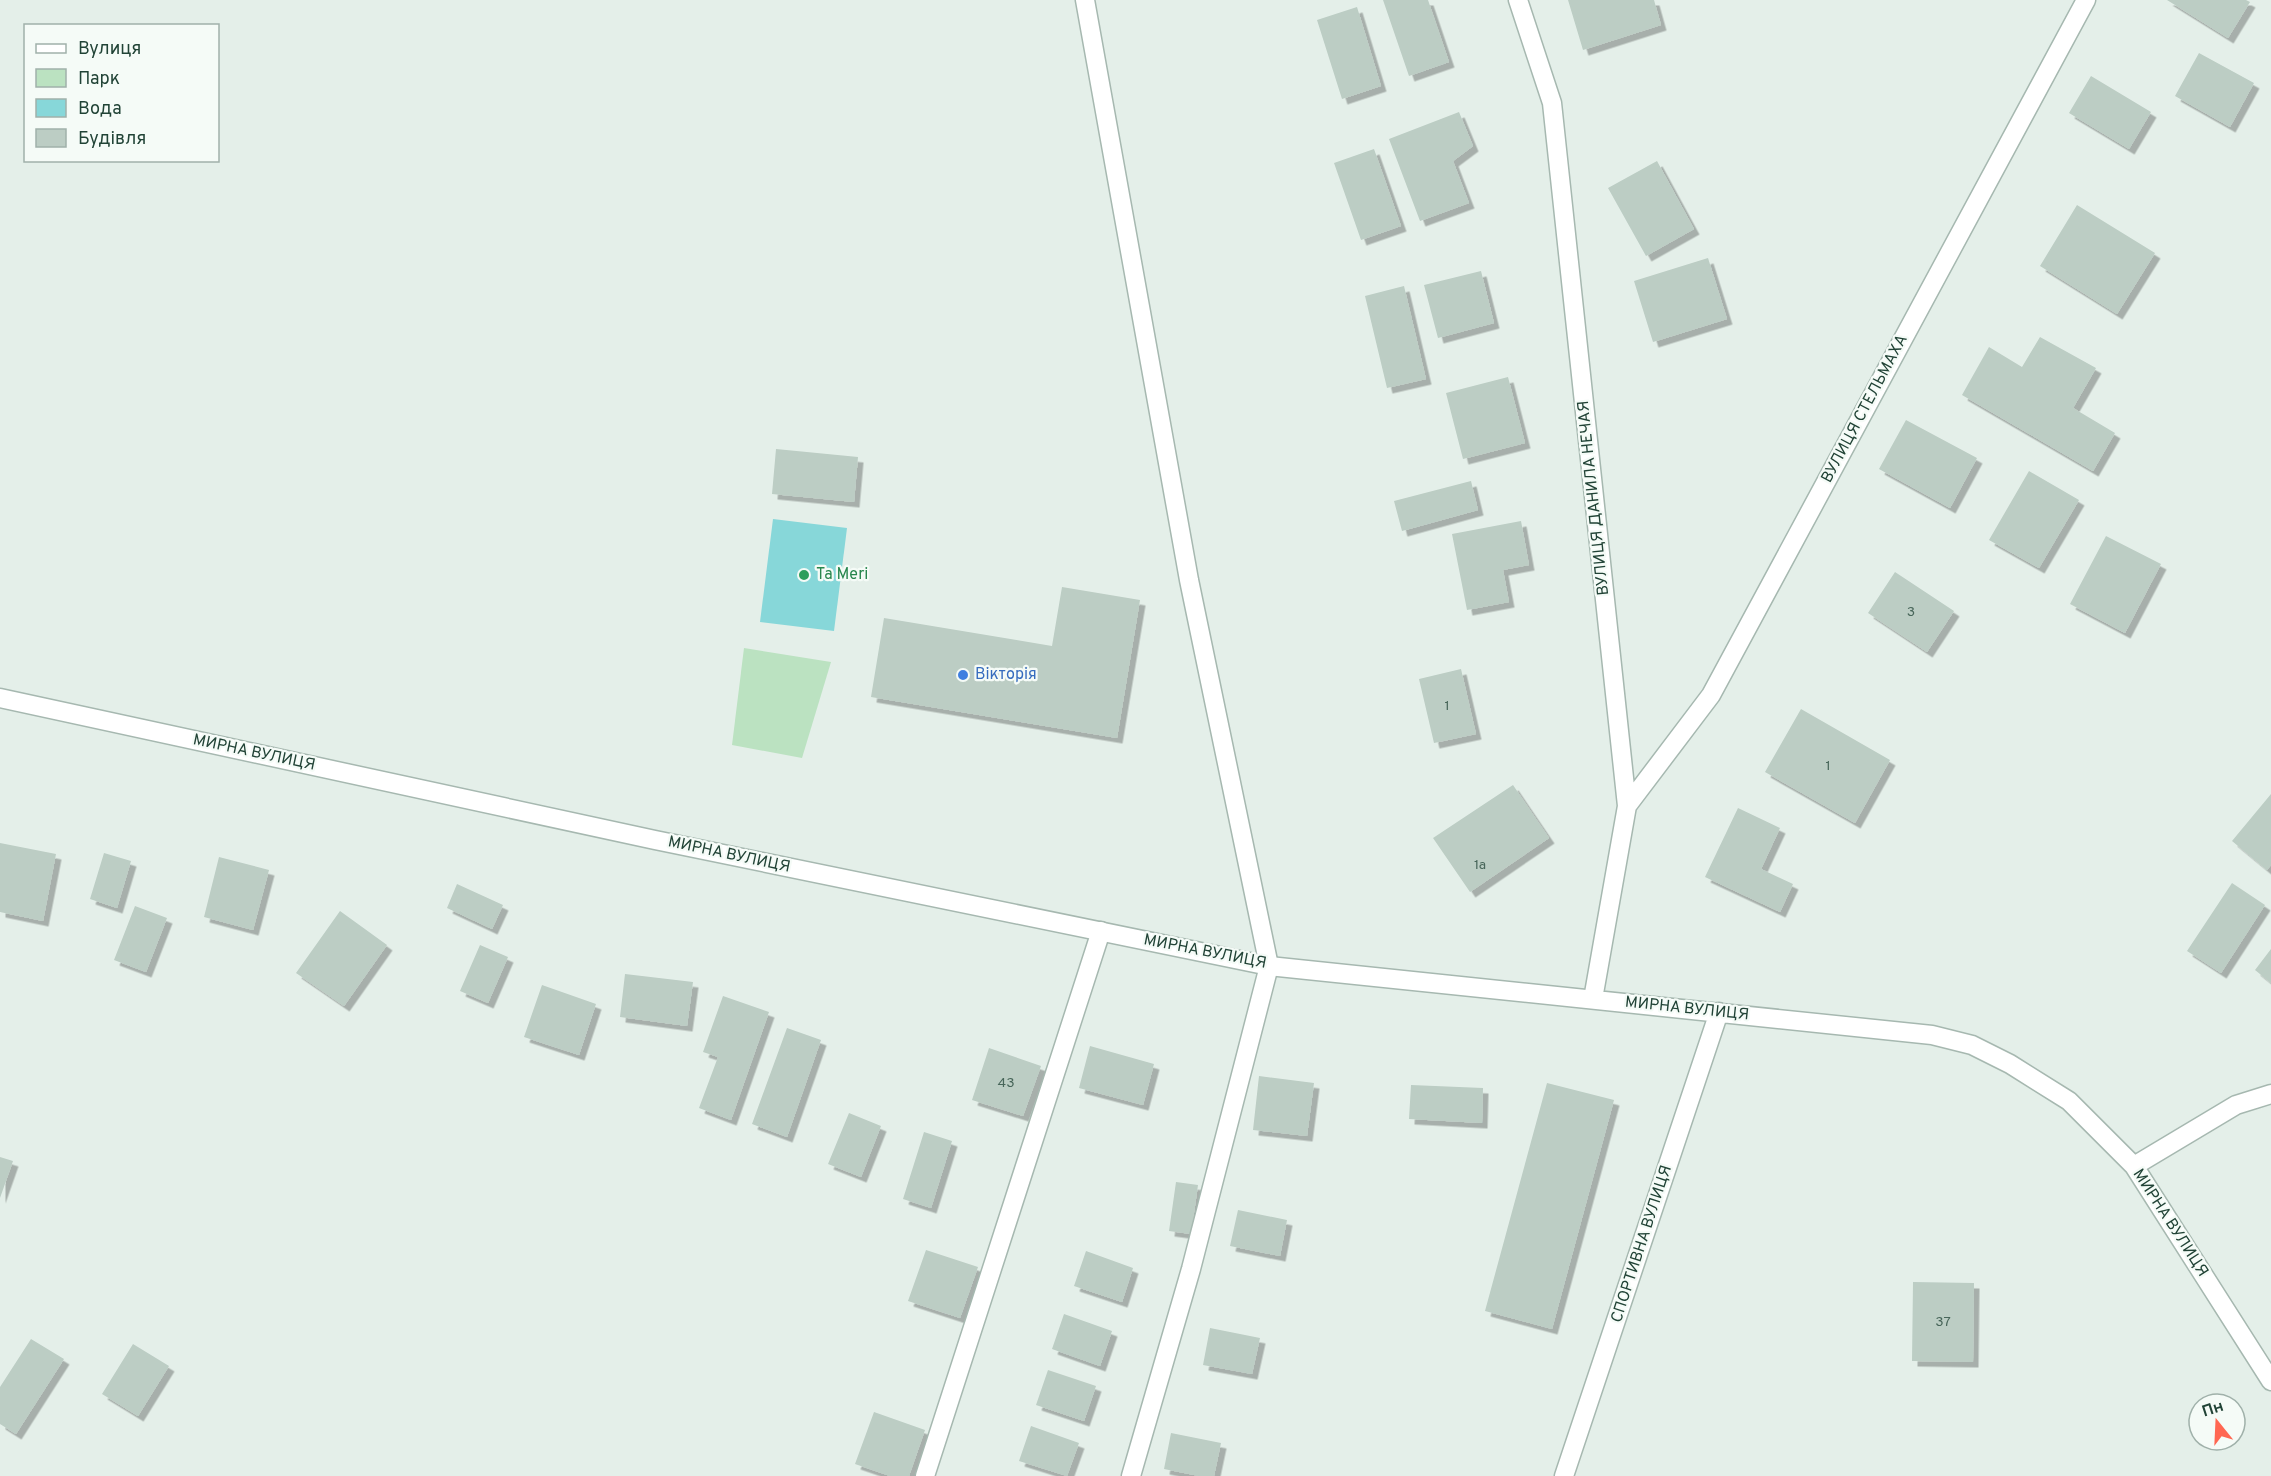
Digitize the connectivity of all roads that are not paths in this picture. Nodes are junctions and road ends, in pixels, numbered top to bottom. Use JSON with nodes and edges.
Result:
{"nodes":[{"id":1,"x":1085,"y":0,"type":"edge"},
{"id":2,"x":1518,"y":0,"type":"edge"},
{"id":3,"x":2086,"y":0,"type":"edge"},
{"id":4,"x":0,"y":698,"type":"edge"},
{"id":5,"x":1627,"y":806,"type":"junction"},
{"id":6,"x":1101,"y":931,"type":"junction"},
{"id":7,"x":1269,"y":966,"type":"junction"},
{"id":8,"x":1593,"y":999,"type":"junction"},
{"id":9,"x":1719,"y":1012,"type":"junction"},
{"id":10,"x":2271,"y":1094,"type":"edge"},
{"id":11,"x":2134,"y":1166,"type":"junction"},
{"id":12,"x":2271,"y":1381,"type":"edge"},
{"id":13,"x":925,"y":1476,"type":"edge"},
{"id":14,"x":1131,"y":1476,"type":"edge"},
{"id":15,"x":1564,"y":1476,"type":"edge"}],
"edges":[{"from":1,"to":7,"type":"street"},
{"from":2,"to":5,"type":"street","name":"ВУЛИЦЯ ДАНИЛА НЕЧАЯ"},
{"from":3,"to":5,"type":"street","name":"ВУЛИЦЯ СТЕЛЬМАХА"},
{"from":4,"to":6,"type":"street","name":"МИРНА ВУЛИЦЯ"},
{"from":5,"to":8,"type":"street","name":"ВУЛИЦЯ ДАНИЛА НЕЧАЯ"},
{"from":6,"to":7,"type":"street","name":"МИРНА ВУЛИЦЯ"},
{"from":6,"to":13,"type":"street"},
{"from":7,"to":8,"type":"street","name":"МИРНА ВУЛИЦЯ"},
{"from":7,"to":14,"type":"street"},
{"from":8,"to":9,"type":"street","name":"МИРНА ВУЛИЦЯ"},
{"from":9,"to":11,"type":"street","name":"МИРНА ВУЛИЦЯ"},
{"from":9,"to":15,"type":"street","name":"СПОРТИВНА ВУЛИЦЯ"},
{"from":10,"to":11,"type":"street"},
{"from":11,"to":12,"type":"street","name":"МИРНА ВУЛИЦЯ"}]}
